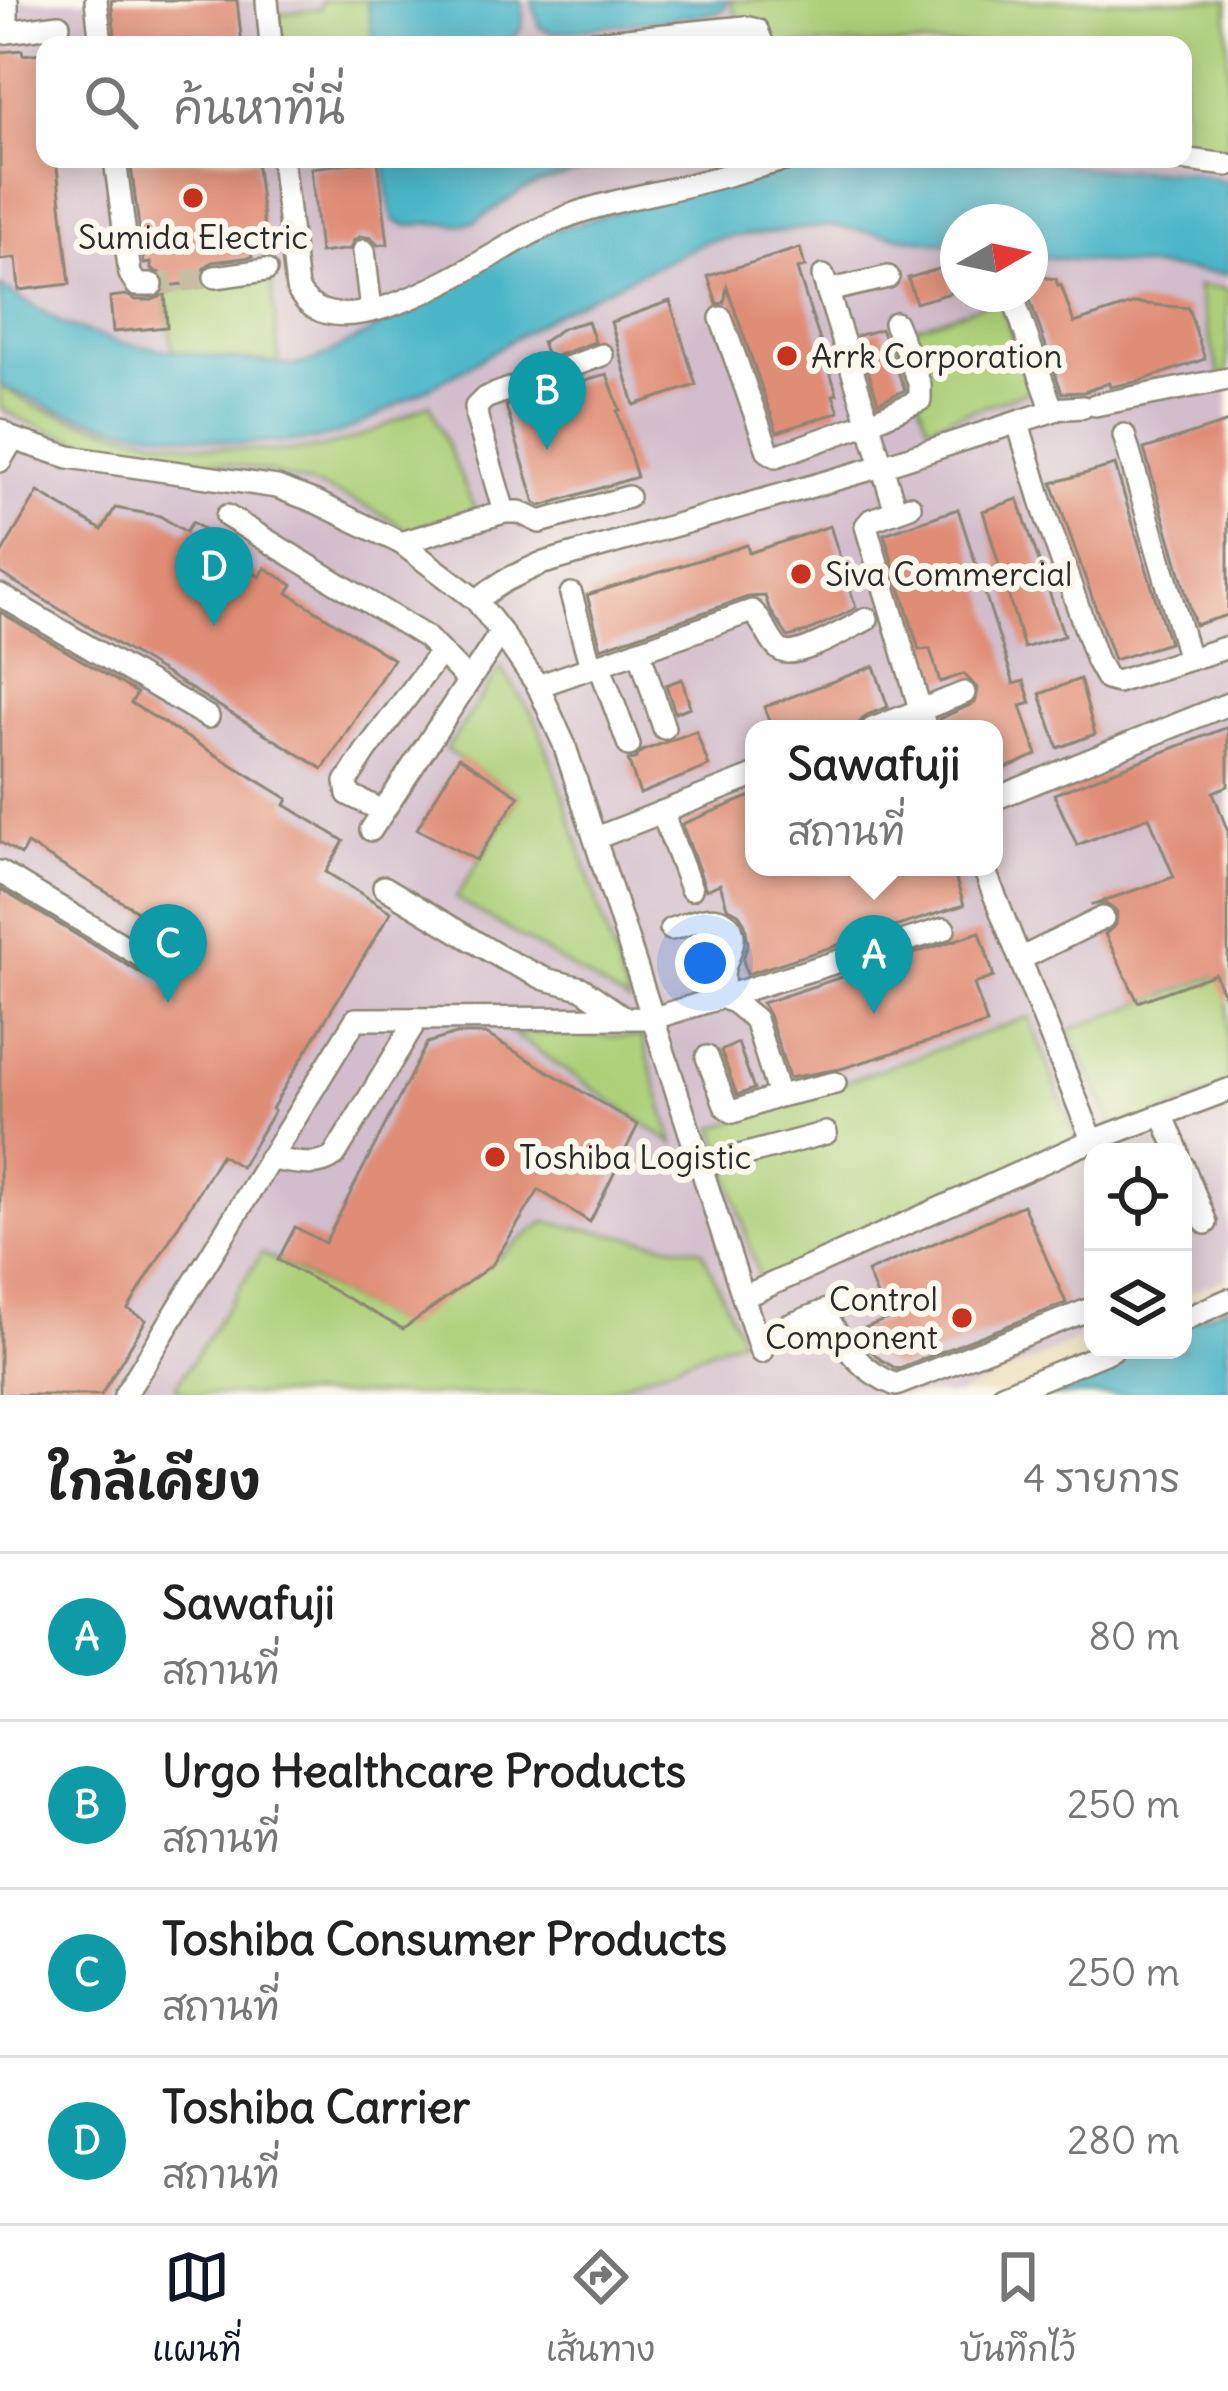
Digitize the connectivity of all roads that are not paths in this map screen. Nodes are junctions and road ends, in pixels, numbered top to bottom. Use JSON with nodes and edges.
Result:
{"nodes":[{"id":1,"x":7,"y":0,"type":"edge"},
{"id":2,"x":96,"y":0,"type":"edge"},
{"id":3,"x":267,"y":0,"type":"edge"},
{"id":4,"x":59,"y":25,"type":"dead end"},
{"id":5,"x":4,"y":33,"type":"edge"},
{"id":6,"x":100,"y":36,"type":"edge"},
{"id":7,"x":270,"y":36,"type":"edge"},
{"id":8,"x":656,"y":36,"type":"edge"},
{"id":9,"x":760,"y":36,"type":"edge"},
{"id":10,"x":1192,"y":160,"type":"edge"},
{"id":11,"x":1228,"y":165,"type":"edge"},
{"id":12,"x":116,"y":168,"type":"edge"},
{"id":13,"x":283,"y":168,"type":"edge"},
{"id":14,"x":751,"y":168,"type":"edge"},
{"id":15,"x":364,"y":251,"type":"dead end"},
{"id":16,"x":266,"y":270,"type":"dead end"},
{"id":17,"x":215,"y":277,"type":"tunnel mouth"},
{"id":18,"x":888,"y":277,"type":"dead end"},
{"id":19,"x":152,"y":285,"type":"dead end"},
{"id":20,"x":370,"y":310,"type":"junction"},
{"id":21,"x":1019,"y":312,"type":"edge"},
{"id":22,"x":722,"y":318,"type":"dead end"},
{"id":23,"x":895,"y":323,"type":"dead end"},
{"id":24,"x":602,"y":355,"type":"dead end"},
{"id":25,"x":1228,"y":379,"type":"edge"},
{"id":26,"x":1054,"y":410,"type":"junction"},
{"id":27,"x":868,"y":423,"type":"junction"},
{"id":28,"x":1018,"y":423,"type":"junction"},
{"id":29,"x":7,"y":434,"type":"edge"},
{"id":30,"x":1124,"y":435,"type":"dead end"},
{"id":31,"x":0,"y":461,"type":"edge"},
{"id":32,"x":882,"y":466,"type":"junction"},
{"id":33,"x":628,"y":497,"type":"dead end"},
{"id":34,"x":504,"y":512,"type":"junction"},
{"id":35,"x":227,"y":516,"type":"dead end"},
{"id":36,"x":401,"y":543,"type":"junction"},
{"id":37,"x":571,"y":594,"type":"dead end"},
{"id":38,"x":0,"y":595,"type":"edge"},
{"id":39,"x":476,"y":600,"type":"junction"},
{"id":40,"x":867,"y":619,"type":"dead end"},
{"id":41,"x":501,"y":632,"type":"junction"},
{"id":42,"x":1228,"y":647,"type":"edge"},
{"id":43,"x":639,"y":650,"type":"junction"},
{"id":44,"x":440,"y":653,"type":"junction"},
{"id":45,"x":1189,"y":659,"type":"junction"},
{"id":46,"x":595,"y":666,"type":"junction"},
{"id":47,"x":469,"y":681,"type":"junction"},
{"id":48,"x":538,"y":686,"type":"junction"},
{"id":49,"x":964,"y":693,"type":"dead end"},
{"id":50,"x":1228,"y":704,"type":"edge"},
{"id":51,"x":208,"y":717,"type":"dead end"},
{"id":52,"x":924,"y":719,"type":"edge"},
{"id":53,"x":664,"y":728,"type":"dead end"},
{"id":54,"x":629,"y":745,"type":"dead end"},
{"id":55,"x":745,"y":780,"type":"edge"},
{"id":56,"x":1003,"y":795,"type":"edge"},
{"id":57,"x":662,"y":812,"type":"junction"},
{"id":58,"x":596,"y":838,"type":"junction"},
{"id":59,"x":0,"y":872,"type":"edge"},
{"id":60,"x":987,"y":876,"type":"edge"},
{"id":61,"x":384,"y":887,"type":"dead end"},
{"id":62,"x":691,"y":889,"type":"dead end"},
{"id":63,"x":1103,"y":918,"type":"dead end"},
{"id":64,"x":671,"y":929,"type":"dead end"},
{"id":65,"x":944,"y":929,"type":"dead end"},
{"id":66,"x":1020,"y":959,"type":"junction"},
{"id":67,"x":166,"y":971,"type":"dead end"},
{"id":68,"x":724,"y":998,"type":"junction"},
{"id":69,"x":417,"y":1018,"type":"junction"},
{"id":70,"x":623,"y":1018,"type":"junction"},
{"id":71,"x":654,"y":1018,"type":"junction"},
{"id":72,"x":707,"y":1057,"type":"dead end"},
{"id":73,"x":836,"y":1083,"type":"dead end"},
{"id":74,"x":1228,"y":1090,"type":"edge"},
{"id":75,"x":779,"y":1096,"type":"junction"},
{"id":76,"x":1163,"y":1116,"type":"junction"},
{"id":77,"x":826,"y":1133,"type":"dead end"},
{"id":78,"x":1094,"y":1142,"type":"junction"},
{"id":79,"x":1174,"y":1143,"type":"edge"},
{"id":80,"x":268,"y":1159,"type":"junction"},
{"id":81,"x":701,"y":1166,"type":"junction"},
{"id":82,"x":1192,"y":1188,"type":"edge"},
{"id":83,"x":1206,"y":1223,"type":"dead end"},
{"id":84,"x":743,"y":1297,"type":"junction"},
{"id":85,"x":1228,"y":1300,"type":"edge"},
{"id":86,"x":1084,"y":1312,"type":"edge"},
{"id":87,"x":1192,"y":1316,"type":"edge"},
{"id":88,"x":1090,"y":1359,"type":"edge"},
{"id":89,"x":125,"y":1395,"type":"edge"},
{"id":90,"x":1002,"y":1395,"type":"edge"}],
"edges":[{"from":1,"to":5,"type":"street"},
{"from":2,"to":6,"type":"street"},
{"from":3,"to":7,"type":"street"},
{"from":4,"to":5,"type":"street"},
{"from":8,"to":9,"type":"street"},
{"from":10,"to":11,"type":"street"},
{"from":12,"to":19,"type":"street"},
{"from":13,"to":20,"type":"street"},
{"from":14,"to":20,"type":"street"},
{"from":15,"to":20,"type":"street"},
{"from":16,"to":17,"type":"street"},
{"from":18,"to":27,"type":"street"},
{"from":21,"to":26,"type":"street"},
{"from":22,"to":27,"type":"street"},
{"from":23,"to":27,"type":"street"},
{"from":24,"to":34,"type":"street"},
{"from":25,"to":26,"type":"street"},
{"from":26,"to":28,"type":"street"},
{"from":27,"to":32,"type":"street"},
{"from":28,"to":32,"type":"street"},
{"from":28,"to":45,"type":"street"},
{"from":29,"to":31,"type":"street"},
{"from":29,"to":36,"type":"street"},
{"from":30,"to":45,"type":"street"},
{"from":32,"to":39,"type":"street"},
{"from":32,"to":52,"type":"street"},
{"from":33,"to":34,"type":"street"},
{"from":34,"to":36,"type":"street"},
{"from":35,"to":44,"type":"street"},
{"from":36,"to":39,"type":"street"},
{"from":37,"to":46,"type":"street"},
{"from":38,"to":51,"type":"street"},
{"from":39,"to":41,"type":"street"},
{"from":40,"to":43,"type":"street"},
{"from":41,"to":47,"type":"street"},
{"from":41,"to":48,"type":"street"},
{"from":42,"to":45,"type":"street"},
{"from":43,"to":46,"type":"street"},
{"from":43,"to":53,"type":"street"},
{"from":44,"to":47,"type":"street"},
{"from":44,"to":47,"type":"street"},
{"from":46,"to":48,"type":"street"},
{"from":46,"to":54,"type":"street"},
{"from":48,"to":58,"type":"street"},
{"from":49,"to":52,"type":"street"},
{"from":50,"to":56,"type":"street"},
{"from":55,"to":57,"type":"street"},
{"from":57,"to":58,"type":"street"},
{"from":57,"to":62,"type":"street"},
{"from":58,"to":71,"type":"street"},
{"from":59,"to":67,"type":"street"},
{"from":60,"to":66,"type":"street"},
{"from":61,"to":70,"type":"street"},
{"from":63,"to":66,"type":"street"},
{"from":64,"to":68,"type":"street"},
{"from":65,"to":68,"type":"street"},
{"from":66,"to":78,"type":"street"},
{"from":68,"to":71,"type":"street"},
{"from":68,"to":75,"type":"street"},
{"from":69,"to":70,"type":"street"},
{"from":69,"to":80,"type":"street"},
{"from":69,"to":80,"type":"street"},
{"from":70,"to":71,"type":"street"},
{"from":71,"to":81,"type":"street"},
{"from":72,"to":75,"type":"street"},
{"from":73,"to":75,"type":"street"},
{"from":74,"to":76,"type":"street"},
{"from":76,"to":78,"type":"street"},
{"from":76,"to":79,"type":"street"},
{"from":77,"to":81,"type":"street"},
{"from":78,"to":84,"type":"street"},
{"from":80,"to":89,"type":"street"},
{"from":81,"to":84,"type":"street"},
{"from":82,"to":83,"type":"street"},
{"from":84,"to":86,"type":"street"},
{"from":85,"to":87,"type":"street"},
{"from":88,"to":90,"type":"street"}]}
